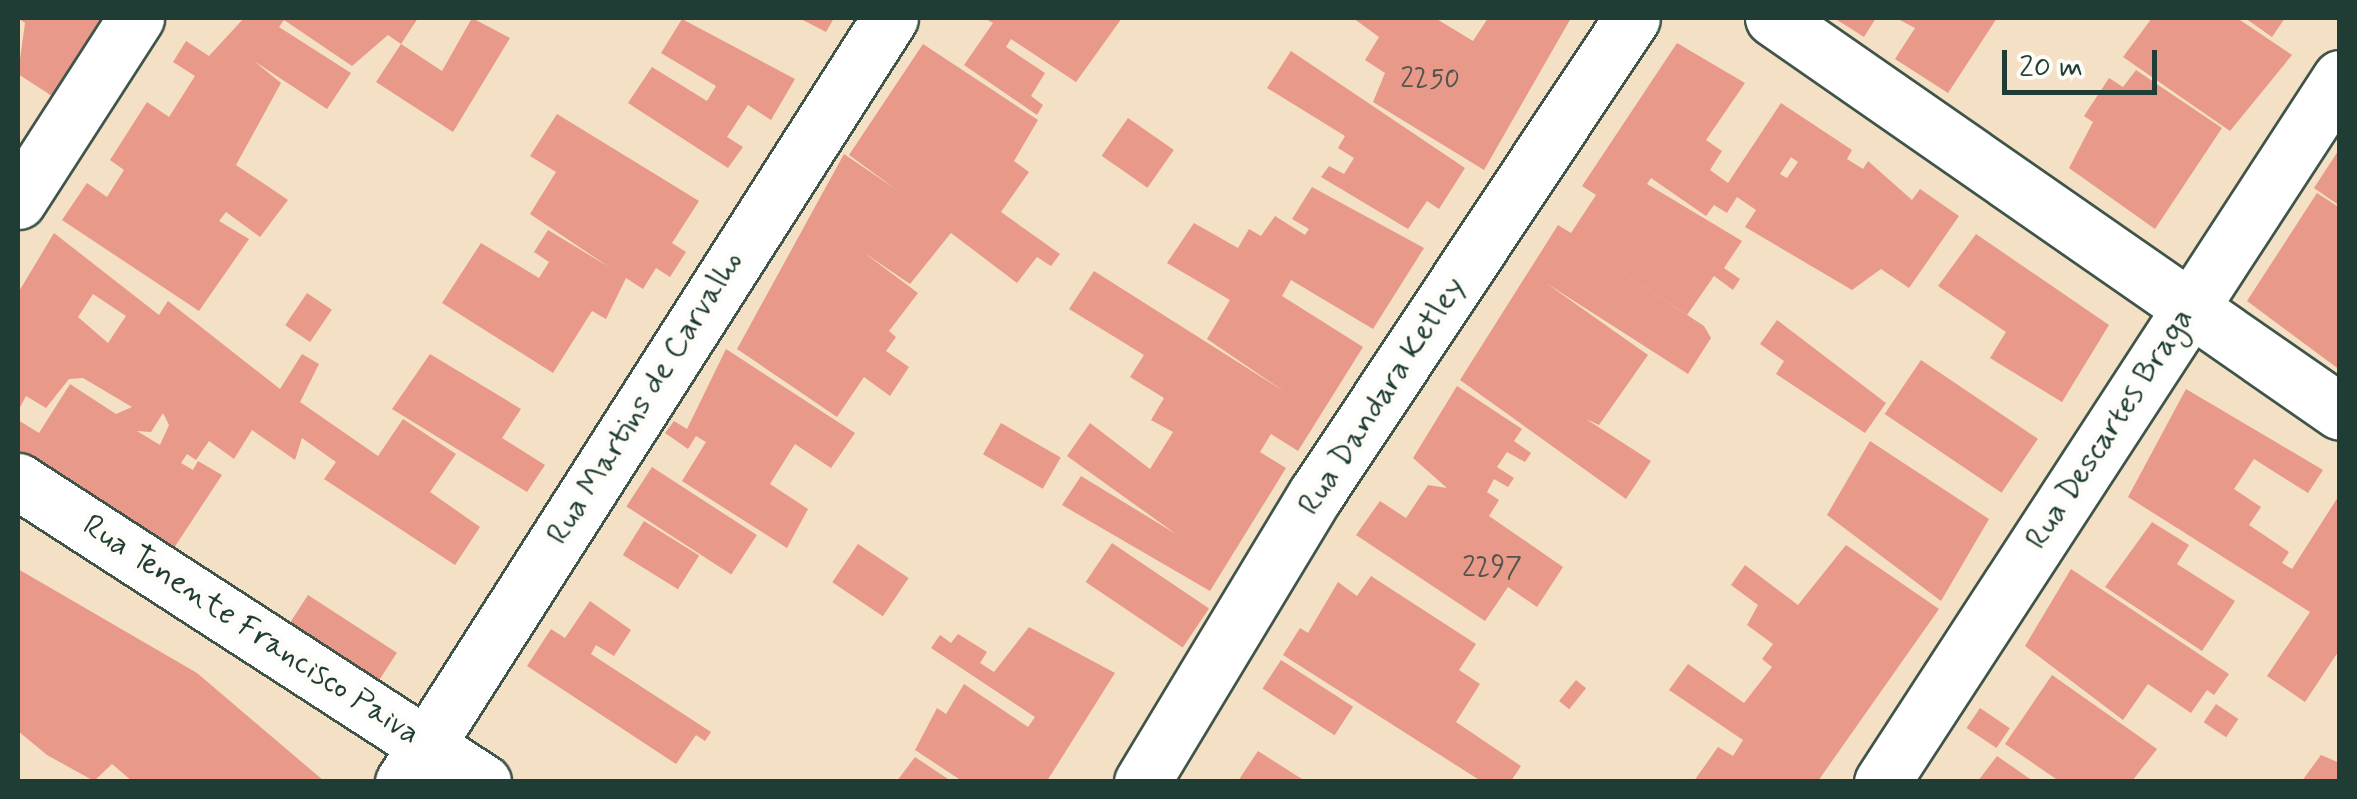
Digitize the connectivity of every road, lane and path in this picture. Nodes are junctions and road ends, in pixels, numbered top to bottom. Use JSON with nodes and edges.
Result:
{"nodes":[{"id":1,"x":136,"y":18,"type":"edge"},
{"id":2,"x":890,"y":18,"type":"edge"},
{"id":3,"x":1632,"y":18,"type":"edge"},
{"id":4,"x":1773,"y":18,"type":"edge"},
{"id":5,"x":2340,"y":78,"type":"edge"},
{"id":6,"x":18,"y":201,"type":"edge"},
{"id":7,"x":2186,"y":312,"type":"junction"},
{"id":8,"x":2340,"y":412,"type":"edge"},
{"id":9,"x":18,"y":480,"type":"edge"},
{"id":10,"x":416,"y":762,"type":"edge"},
{"id":11,"x":483,"y":782,"type":"edge"},
{"id":12,"x":1142,"y":782,"type":"edge"},
{"id":13,"x":1882,"y":782,"type":"edge"}],
"edges":[{"from":1,"to":6,"type":"street"},
{"from":2,"to":10,"type":"street","name":"Rua Martins de Carvalho"},
{"from":3,"to":12,"type":"street","name":"Rua Dandara Ketley"},
{"from":4,"to":7,"type":"street"},
{"from":5,"to":7,"type":"street","name":"Rua Descartes Braga"},
{"from":7,"to":8,"type":"street"},
{"from":7,"to":13,"type":"street","name":"Rua Descartes Braga"},
{"from":9,"to":10,"type":"street","name":"Rua Tenente Francisco Paiva"},
{"from":10,"to":11,"type":"street","name":"Rua Tenente Francisco Paiva"}]}
